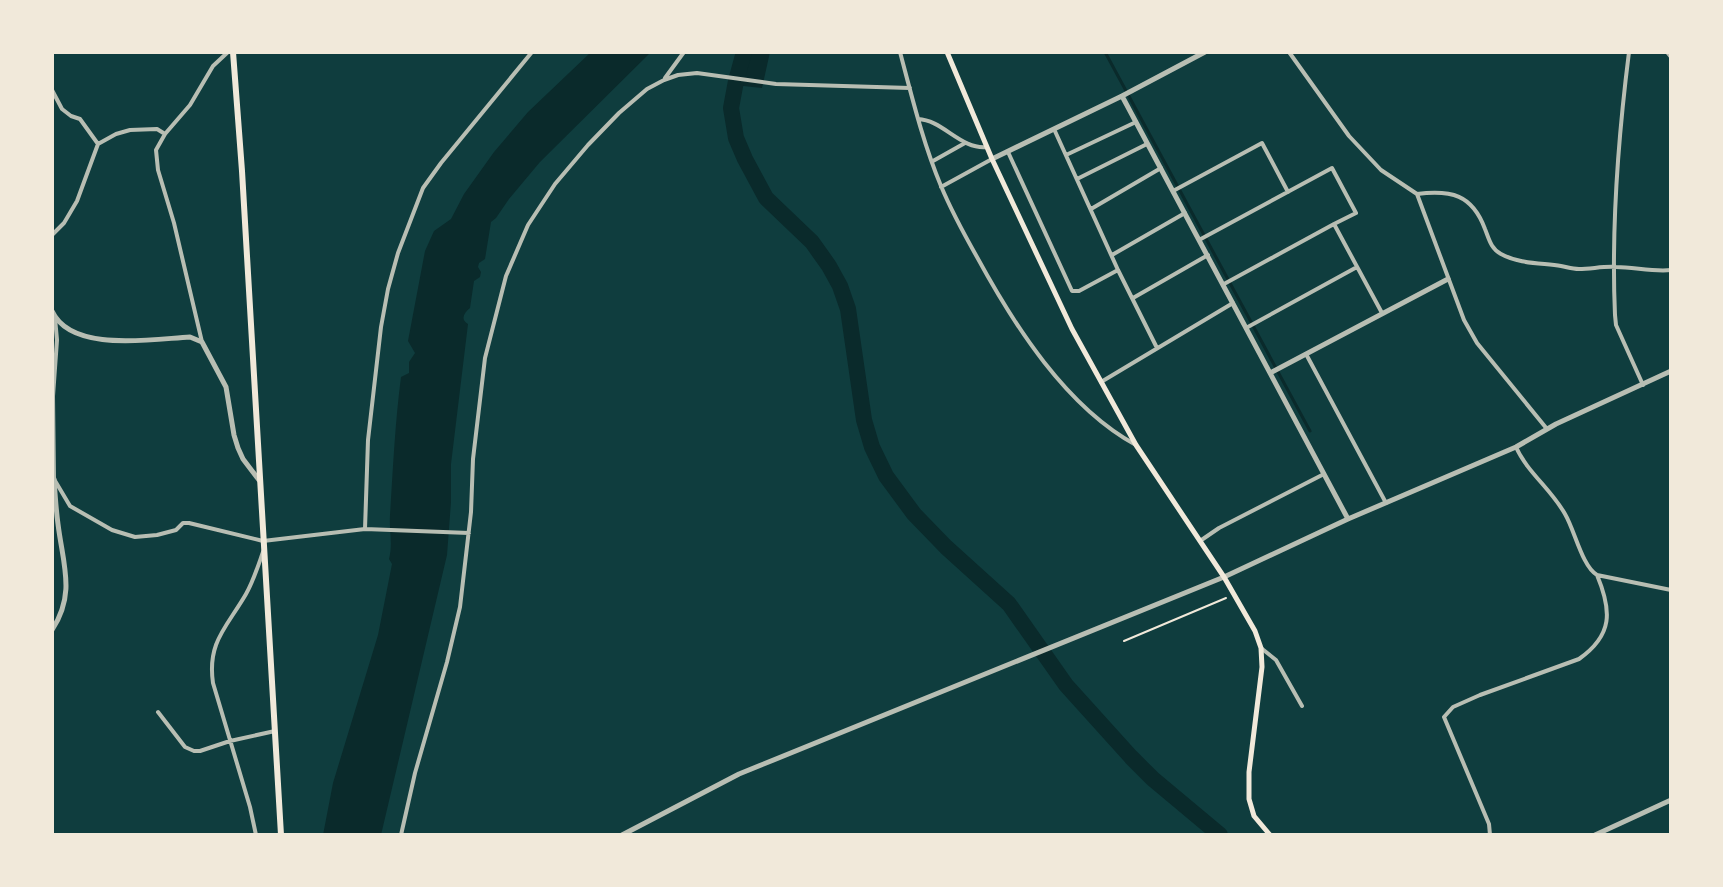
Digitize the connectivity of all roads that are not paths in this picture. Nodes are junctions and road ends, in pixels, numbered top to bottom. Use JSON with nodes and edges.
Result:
{"nodes":[{"id":1,"x":230,"y":52,"type":"edge"},
{"id":2,"x":532,"y":52,"type":"edge"},
{"id":3,"x":684,"y":52,"type":"edge"},
{"id":4,"x":900,"y":52,"type":"edge"},
{"id":5,"x":947,"y":52,"type":"edge"},
{"id":6,"x":1205,"y":52,"type":"edge"},
{"id":7,"x":1289,"y":52,"type":"edge"},
{"id":8,"x":1629,"y":52,"type":"edge"},
{"id":9,"x":1667,"y":52,"type":"edge"},
{"id":10,"x":1671,"y":57,"type":"edge"},
{"id":11,"x":664,"y":80,"type":"junction"},
{"id":12,"x":910,"y":88,"type":"junction"},
{"id":13,"x":52,"y":90,"type":"edge"},
{"id":14,"x":1122,"y":96,"type":"junction"},
{"id":15,"x":918,"y":119,"type":"junction"},
{"id":16,"x":1136,"y":122,"type":"junction"},
{"id":17,"x":1054,"y":129,"type":"junction"},
{"id":18,"x":165,"y":134,"type":"junction"},
{"id":19,"x":965,"y":143,"type":"junction"},
{"id":20,"x":98,"y":144,"type":"junction"},
{"id":21,"x":1147,"y":144,"type":"junction"},
{"id":22,"x":987,"y":147,"type":"junction"},
{"id":23,"x":1008,"y":152,"type":"junction"},
{"id":24,"x":1066,"y":155,"type":"junction"},
{"id":25,"x":992,"y":159,"type":"junction"},
{"id":26,"x":932,"y":161,"type":"junction"},
{"id":27,"x":1161,"y":168,"type":"junction"},
{"id":28,"x":1077,"y":179,"type":"junction"},
{"id":29,"x":941,"y":187,"type":"junction"},
{"id":30,"x":1173,"y":191,"type":"junction"},
{"id":31,"x":1288,"y":192,"type":"junction"},
{"id":32,"x":1417,"y":194,"type":"junction"},
{"id":33,"x":1091,"y":209,"type":"junction"},
{"id":34,"x":1185,"y":213,"type":"junction"},
{"id":35,"x":1334,"y":224,"type":"junction"},
{"id":36,"x":52,"y":235,"type":"edge"},
{"id":37,"x":1199,"y":240,"type":"junction"},
{"id":38,"x":1112,"y":255,"type":"junction"},
{"id":39,"x":1208,"y":255,"type":"junction"},
{"id":40,"x":1357,"y":267,"type":"junction"},
{"id":41,"x":1614,"y":267,"type":"junction"},
{"id":42,"x":1118,"y":270,"type":"junction"},
{"id":43,"x":1671,"y":270,"type":"edge"},
{"id":44,"x":1448,"y":279,"type":"junction"},
{"id":45,"x":1223,"y":285,"type":"junction"},
{"id":46,"x":1132,"y":298,"type":"junction"},
{"id":47,"x":1233,"y":303,"type":"junction"},
{"id":48,"x":52,"y":311,"type":"edge"},
{"id":49,"x":1382,"y":313,"type":"junction"},
{"id":50,"x":55,"y":318,"type":"junction"},
{"id":51,"x":1246,"y":328,"type":"junction"},
{"id":52,"x":202,"y":342,"type":"junction"},
{"id":53,"x":1157,"y":348,"type":"junction"},
{"id":54,"x":1306,"y":354,"type":"junction"},
{"id":55,"x":1671,"y":371,"type":"edge"},
{"id":56,"x":1270,"y":373,"type":"junction"},
{"id":57,"x":1101,"y":382,"type":"junction"},
{"id":58,"x":1643,"y":385,"type":"junction"},
{"id":59,"x":52,"y":396,"type":"edge"},
{"id":60,"x":1547,"y":429,"type":"junction"},
{"id":61,"x":1136,"y":445,"type":"junction"},
{"id":62,"x":1516,"y":447,"type":"junction"},
{"id":63,"x":1324,"y":474,"type":"junction"},
{"id":64,"x":54,"y":479,"type":"junction"},
{"id":65,"x":259,"y":480,"type":"junction"},
{"id":66,"x":1386,"y":503,"type":"junction"},
{"id":67,"x":1348,"y":519,"type":"junction"},
{"id":68,"x":368,"y":529,"type":"junction"},
{"id":69,"x":466,"y":533,"type":"junction"},
{"id":70,"x":263,"y":541,"type":"junction"},
{"id":71,"x":1200,"y":541,"type":"junction"},
{"id":72,"x":264,"y":550,"type":"junction"},
{"id":73,"x":1597,"y":575,"type":"junction"},
{"id":74,"x":1224,"y":577,"type":"junction"},
{"id":75,"x":1671,"y":590,"type":"edge"},
{"id":76,"x":52,"y":630,"type":"edge"},
{"id":77,"x":1261,"y":648,"type":"junction"},
{"id":78,"x":1302,"y":706,"type":"dead end"},
{"id":79,"x":158,"y":712,"type":"dead end"},
{"id":80,"x":275,"y":731,"type":"junction"},
{"id":81,"x":230,"y":741,"type":"junction"},
{"id":82,"x":1671,"y":800,"type":"edge"},
{"id":83,"x":256,"y":835,"type":"edge"},
{"id":84,"x":281,"y":835,"type":"edge"},
{"id":85,"x":401,"y":835,"type":"edge"},
{"id":86,"x":622,"y":835,"type":"edge"},
{"id":87,"x":1270,"y":835,"type":"edge"},
{"id":88,"x":1490,"y":835,"type":"edge"},
{"id":89,"x":1595,"y":835,"type":"edge"}],
"edges":[{"from":1,"to":18,"type":"street"},
{"from":1,"to":65,"type":"highway"},
{"from":2,"to":68,"type":"street"},
{"from":3,"to":11,"type":"street"},
{"from":4,"to":12,"type":"street"},
{"from":5,"to":22,"type":"main road"},
{"from":6,"to":14,"type":"street"},
{"from":7,"to":32,"type":"street"},
{"from":8,"to":41,"type":"street"},
{"from":9,"to":10,"type":"street"},
{"from":11,"to":12,"type":"street"},
{"from":11,"to":69,"type":"street"},
{"from":12,"to":15,"type":"street"},
{"from":13,"to":20,"type":"street"},
{"from":14,"to":16,"type":"street"},
{"from":14,"to":17,"type":"street"},
{"from":15,"to":19,"type":"street"},
{"from":15,"to":26,"type":"street"},
{"from":16,"to":21,"type":"street"},
{"from":16,"to":24,"type":"street"},
{"from":17,"to":23,"type":"street"},
{"from":17,"to":24,"type":"street"},
{"from":18,"to":20,"type":"street"},
{"from":18,"to":52,"type":"street"},
{"from":19,"to":22,"type":"street"},
{"from":19,"to":26,"type":"street"},
{"from":20,"to":36,"type":"street"},
{"from":21,"to":27,"type":"street"},
{"from":21,"to":28,"type":"street"},
{"from":22,"to":25,"type":"main road"},
{"from":23,"to":25,"type":"street"},
{"from":23,"to":42,"type":"street"},
{"from":24,"to":28,"type":"street"},
{"from":25,"to":29,"type":"street"},
{"from":25,"to":57,"type":"main road"},
{"from":26,"to":29,"type":"street"},
{"from":27,"to":30,"type":"street"},
{"from":27,"to":33,"type":"street"},
{"from":28,"to":33,"type":"street"},
{"from":29,"to":61,"type":"street"},
{"from":30,"to":31,"type":"street"},
{"from":30,"to":34,"type":"street"},
{"from":31,"to":35,"type":"street"},
{"from":31,"to":37,"type":"street"},
{"from":32,"to":41,"type":"street"},
{"from":32,"to":44,"type":"street"},
{"from":33,"to":38,"type":"street"},
{"from":34,"to":37,"type":"street"},
{"from":34,"to":38,"type":"street"},
{"from":35,"to":40,"type":"street"},
{"from":35,"to":45,"type":"street"},
{"from":37,"to":39,"type":"street"},
{"from":38,"to":42,"type":"street"},
{"from":39,"to":45,"type":"street"},
{"from":39,"to":46,"type":"street"},
{"from":40,"to":49,"type":"street"},
{"from":40,"to":51,"type":"street"},
{"from":41,"to":43,"type":"street"},
{"from":41,"to":58,"type":"street"},
{"from":42,"to":46,"type":"street"},
{"from":44,"to":49,"type":"street"},
{"from":44,"to":60,"type":"street"},
{"from":45,"to":47,"type":"street"},
{"from":46,"to":53,"type":"street"},
{"from":47,"to":51,"type":"street"},
{"from":47,"to":53,"type":"street"},
{"from":48,"to":50,"type":"street"},
{"from":49,"to":54,"type":"street"},
{"from":50,"to":52,"type":"street"},
{"from":50,"to":59,"type":"street"},
{"from":51,"to":56,"type":"street"},
{"from":52,"to":65,"type":"street"},
{"from":53,"to":57,"type":"street"},
{"from":54,"to":56,"type":"street"},
{"from":54,"to":66,"type":"street"},
{"from":55,"to":58,"type":"street"},
{"from":56,"to":63,"type":"street"},
{"from":57,"to":61,"type":"main road"},
{"from":58,"to":60,"type":"street"},
{"from":59,"to":64,"type":"street"},
{"from":60,"to":62,"type":"street"},
{"from":61,"to":71,"type":"main road"},
{"from":62,"to":66,"type":"street"},
{"from":62,"to":73,"type":"street"},
{"from":63,"to":67,"type":"street"},
{"from":63,"to":71,"type":"street"},
{"from":64,"to":70,"type":"street"},
{"from":64,"to":76,"type":"street"},
{"from":65,"to":70,"type":"highway"},
{"from":66,"to":67,"type":"street"},
{"from":67,"to":74,"type":"street"},
{"from":68,"to":69,"type":"street"},
{"from":68,"to":70,"type":"street"},
{"from":69,"to":85,"type":"street"},
{"from":70,"to":72,"type":"highway"},
{"from":71,"to":74,"type":"main road"},
{"from":72,"to":80,"type":"highway"},
{"from":72,"to":81,"type":"street"},
{"from":73,"to":75,"type":"street"},
{"from":73,"to":88,"type":"street"},
{"from":74,"to":77,"type":"main road"},
{"from":74,"to":86,"type":"street"},
{"from":77,"to":78,"type":"street"},
{"from":77,"to":87,"type":"main road"},
{"from":79,"to":81,"type":"street"},
{"from":80,"to":81,"type":"street"},
{"from":80,"to":84,"type":"highway"},
{"from":81,"to":83,"type":"street"},
{"from":82,"to":89,"type":"street"}]}
